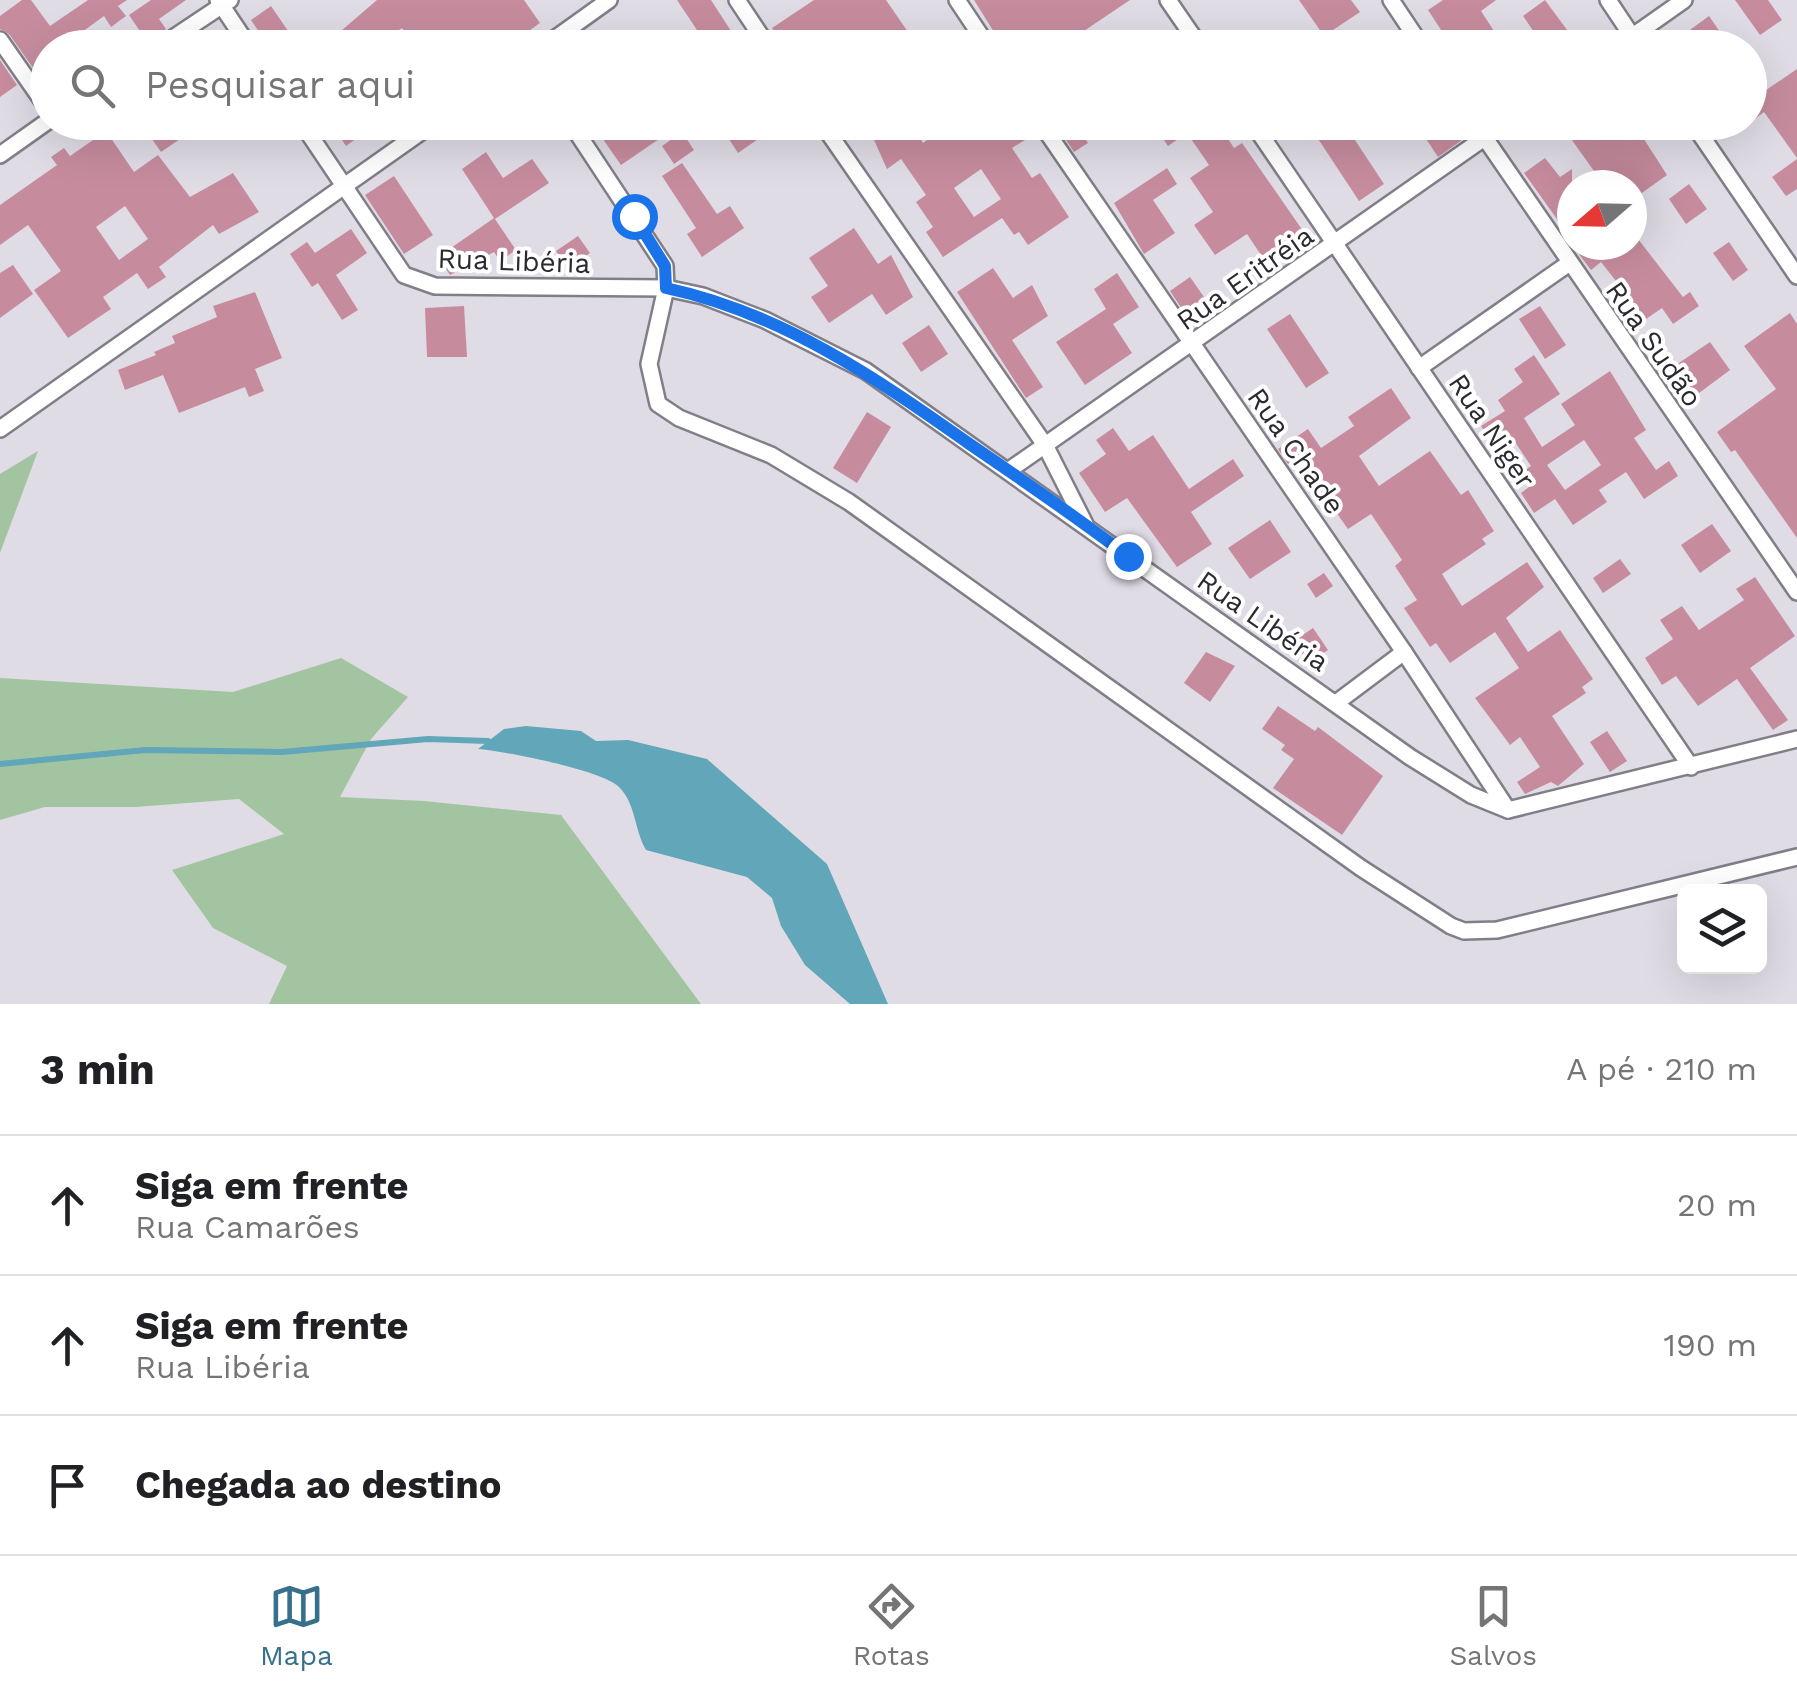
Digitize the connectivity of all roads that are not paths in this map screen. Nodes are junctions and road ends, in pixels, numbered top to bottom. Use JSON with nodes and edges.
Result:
{"nodes":[{"id":1,"x":610,"y":0,"type":"edge"},
{"id":2,"x":736,"y":0,"type":"edge"},
{"id":3,"x":956,"y":0,"type":"edge"},
{"id":4,"x":1168,"y":0,"type":"edge"},
{"id":5,"x":1391,"y":0,"type":"edge"},
{"id":6,"x":1608,"y":0,"type":"edge"},
{"id":7,"x":1684,"y":0,"type":"edge"},
{"id":8,"x":223,"y":2,"type":"edge"},
{"id":9,"x":183,"y":30,"type":"edge"},
{"id":10,"x":239,"y":30,"type":"edge"},
{"id":11,"x":568,"y":30,"type":"edge"},
{"id":12,"x":757,"y":30,"type":"edge"},
{"id":13,"x":977,"y":30,"type":"edge"},
{"id":14,"x":1189,"y":30,"type":"edge"},
{"id":15,"x":1411,"y":30,"type":"edge"},
{"id":16,"x":1628,"y":30,"type":"edge"},
{"id":17,"x":1650,"y":30,"type":"edge"},
{"id":18,"x":0,"y":40,"type":"edge"},
{"id":19,"x":30,"y":84,"type":"edge"},
{"id":20,"x":30,"y":133,"type":"edge"},
{"id":21,"x":313,"y":140,"type":"edge"},
{"id":22,"x":409,"y":140,"type":"edge"},
{"id":23,"x":582,"y":140,"type":"edge"},
{"id":24,"x":833,"y":140,"type":"edge"},
{"id":25,"x":1052,"y":140,"type":"edge"},
{"id":26,"x":1264,"y":140,"type":"edge"},
{"id":27,"x":1481,"y":140,"type":"edge"},
{"id":28,"x":1485,"y":140,"type":"edge"},
{"id":29,"x":1704,"y":140,"type":"edge"},
{"id":30,"x":0,"y":154,"type":"edge"},
{"id":31,"x":344,"y":186,"type":"junction"},
{"id":32,"x":1337,"y":245,"type":"junction"},
{"id":33,"x":1568,"y":264,"type":"junction"},
{"id":34,"x":1797,"y":276,"type":"edge"},
{"id":35,"x":666,"y":288,"type":"junction"},
{"id":36,"x":1192,"y":344,"type":"junction"},
{"id":37,"x":1419,"y":368,"type":"junction"},
{"id":38,"x":2,"y":423,"type":"edge"},
{"id":39,"x":1044,"y":446,"type":"junction"},
{"id":40,"x":1008,"y":470,"type":"junction"},
{"id":41,"x":1085,"y":524,"type":"junction"},
{"id":42,"x":1797,"y":592,"type":"edge"},
{"id":43,"x":1404,"y":652,"type":"junction"},
{"id":44,"x":1336,"y":703,"type":"junction"},
{"id":45,"x":1797,"y":739,"type":"edge"},
{"id":46,"x":1691,"y":766,"type":"junction"},
{"id":47,"x":1508,"y":810,"type":"junction"},
{"id":48,"x":1797,"y":857,"type":"edge"}],
"edges":[{"from":1,"to":11,"type":"street"},
{"from":2,"to":12,"type":"street"},
{"from":3,"to":13,"type":"street"},
{"from":4,"to":14,"type":"street"},
{"from":5,"to":15,"type":"street"},
{"from":6,"to":16,"type":"street"},
{"from":7,"to":17,"type":"street"},
{"from":8,"to":9,"type":"street"},
{"from":8,"to":10,"type":"street"},
{"from":18,"to":19,"type":"street"},
{"from":20,"to":30,"type":"street"},
{"from":21,"to":31,"type":"street"},
{"from":22,"to":31,"type":"street"},
{"from":23,"to":35,"type":"street"},
{"from":24,"to":39,"type":"street"},
{"from":25,"to":36,"type":"street","name":"Rua Chade"},
{"from":26,"to":32,"type":"street","name":"Rua Niger"},
{"from":27,"to":32,"type":"street","name":"Rua Eritréia"},
{"from":28,"to":33,"type":"street","name":"Rua Sudão"},
{"from":29,"to":34,"type":"street"},
{"from":31,"to":35,"type":"street","name":"Rua Libéria"},
{"from":31,"to":38,"type":"street"},
{"from":32,"to":36,"type":"street","name":"Rua Eritréia"},
{"from":32,"to":37,"type":"street","name":"Rua Niger"},
{"from":33,"to":37,"type":"street"},
{"from":33,"to":42,"type":"street","name":"Rua Sudão"},
{"from":35,"to":40,"type":"street","name":"Rua Libéria"},
{"from":35,"to":48,"type":"street"},
{"from":36,"to":39,"type":"street","name":"Rua Eritréia"},
{"from":36,"to":43,"type":"street","name":"Rua Chade"},
{"from":37,"to":46,"type":"street","name":"Rua Niger"},
{"from":39,"to":40,"type":"street","name":"Rua Eritréia"},
{"from":39,"to":41,"type":"street"},
{"from":40,"to":41,"type":"street","name":"Rua Libéria"},
{"from":41,"to":44,"type":"street","name":"Rua Libéria"},
{"from":43,"to":44,"type":"street"},
{"from":43,"to":47,"type":"street","name":"Rua Chade"},
{"from":44,"to":47,"type":"street","name":"Rua Libéria"},
{"from":45,"to":46,"type":"street"},
{"from":46,"to":47,"type":"street"}]}
